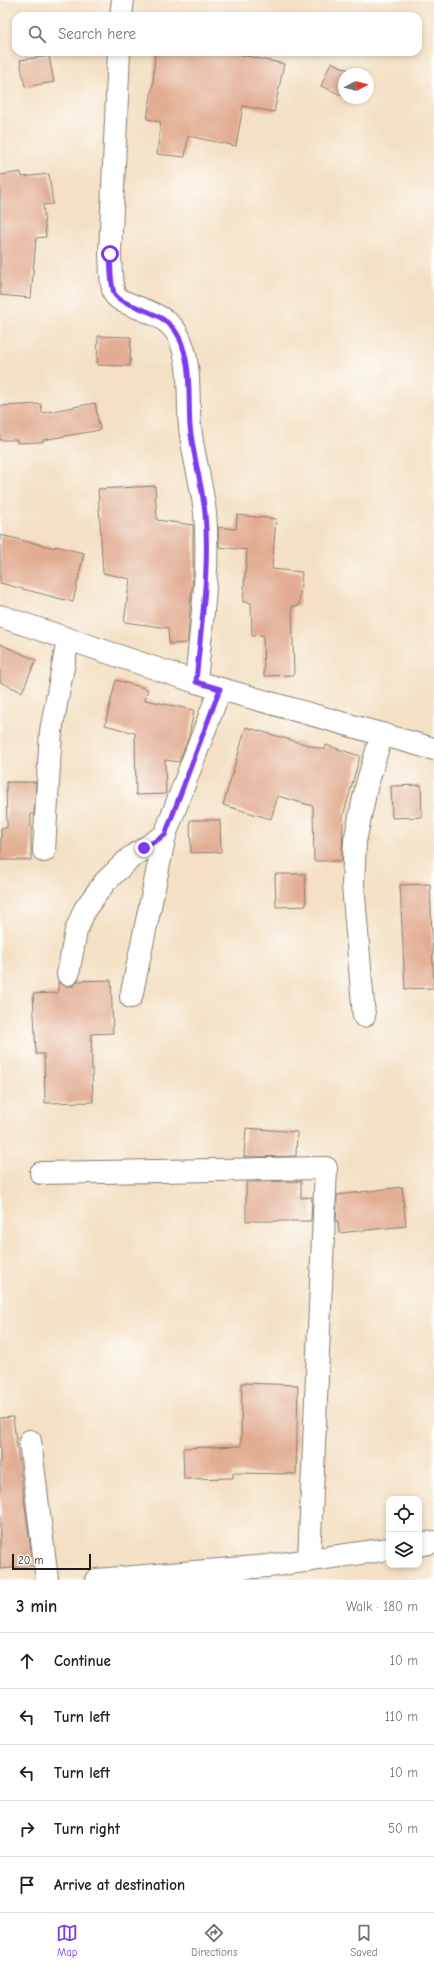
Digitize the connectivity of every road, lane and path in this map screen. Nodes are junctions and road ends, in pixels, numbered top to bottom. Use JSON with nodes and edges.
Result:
{"nodes":[{"id":1,"x":123,"y":0,"type":"edge"},
{"id":2,"x":122,"y":12,"type":"edge"},
{"id":3,"x":119,"y":56,"type":"edge"},
{"id":4,"x":0,"y":616,"type":"edge"},
{"id":5,"x":68,"y":640,"type":"junction"},
{"id":6,"x":196,"y":682,"type":"junction"},
{"id":7,"x":220,"y":689,"type":"junction"},
{"id":8,"x":382,"y":734,"type":"junction"},
{"id":9,"x":434,"y":749,"type":"edge"},
{"id":10,"x":165,"y":835,"type":"junction"},
{"id":11,"x":44,"y":851,"type":"dead end"},
{"id":12,"x":68,"y":974,"type":"dead end"},
{"id":13,"x":131,"y":997,"type":"dead end"},
{"id":14,"x":364,"y":1016,"type":"dead end"},
{"id":15,"x":41,"y":1173,"type":"dead end"},
{"id":16,"x":30,"y":1442,"type":"dead end"},
{"id":17,"x":434,"y":1542,"type":"edge"},
{"id":18,"x":422,"y":1544,"type":"edge"},
{"id":19,"x":386,"y":1549,"type":"edge"},
{"id":20,"x":309,"y":1561,"type":"junction"},
{"id":21,"x":267,"y":1573,"type":"edge"},
{"id":22,"x":47,"y":1580,"type":"edge"},
{"id":23,"x":96,"y":1580,"type":"edge"}],
"edges":[{"from":1,"to":2,"type":"street"},
{"from":3,"to":6,"type":"street"},
{"from":4,"to":5,"type":"street"},
{"from":5,"to":6,"type":"street"},
{"from":5,"to":11,"type":"street"},
{"from":6,"to":7,"type":"street"},
{"from":7,"to":8,"type":"street"},
{"from":7,"to":10,"type":"street"},
{"from":8,"to":9,"type":"street"},
{"from":8,"to":14,"type":"street"},
{"from":10,"to":12,"type":"street"},
{"from":10,"to":13,"type":"street"},
{"from":15,"to":20,"type":"street"},
{"from":16,"to":22,"type":"street"},
{"from":17,"to":18,"type":"street"},
{"from":19,"to":20,"type":"street"},
{"from":20,"to":21,"type":"street"},
{"from":21,"to":23,"type":"street"}]}
